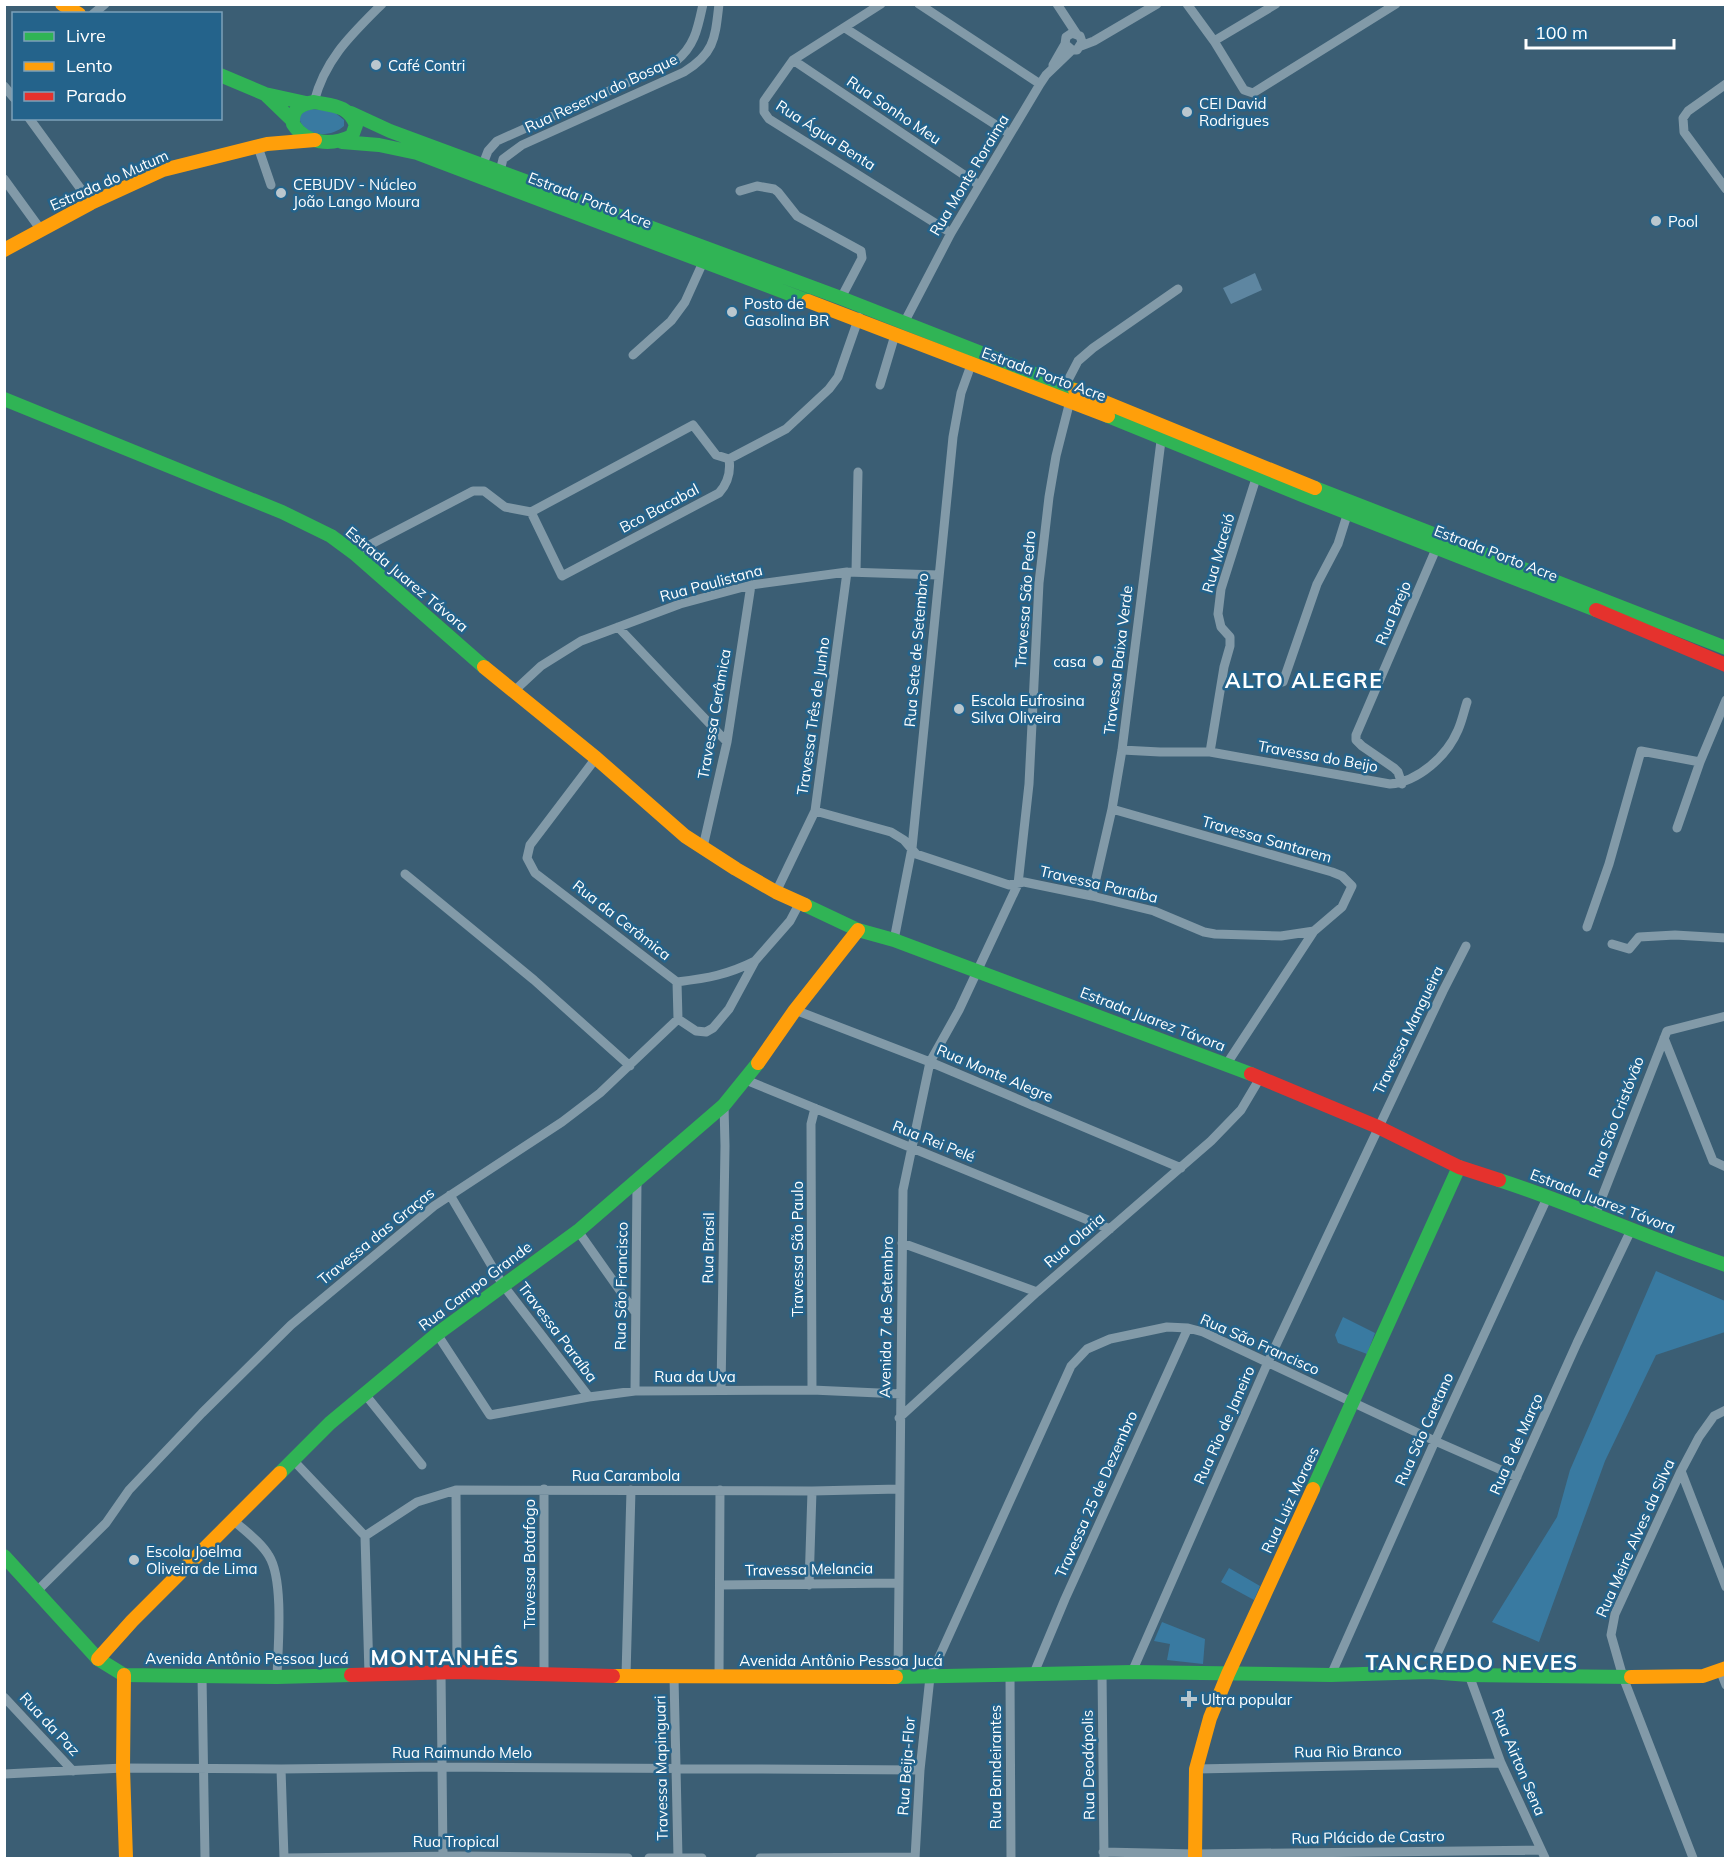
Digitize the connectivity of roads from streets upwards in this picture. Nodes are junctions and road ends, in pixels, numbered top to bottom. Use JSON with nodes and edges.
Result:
{"nodes":[{"id":1,"x":62,"y":4,"type":"edge"},
{"id":2,"x":381,"y":4,"type":"edge"},
{"id":3,"x":703,"y":4,"type":"edge"},
{"id":4,"x":719,"y":4,"type":"edge"},
{"id":5,"x":880,"y":4,"type":"edge"},
{"id":6,"x":919,"y":4,"type":"edge"},
{"id":7,"x":1057,"y":4,"type":"edge"},
{"id":8,"x":1157,"y":4,"type":"edge"},
{"id":9,"x":1187,"y":4,"type":"edge"},
{"id":10,"x":1276,"y":4,"type":"edge"},
{"id":11,"x":1395,"y":4,"type":"edge"},
{"id":12,"x":76,"y":12,"type":"edge"},
{"id":13,"x":700,"y":18,"type":"junction"},
{"id":14,"x":717,"y":20,"type":"junction"},
{"id":15,"x":845,"y":28,"type":"junction"},
{"id":16,"x":694,"y":40,"type":"junction"},
{"id":17,"x":1074,"y":41,"type":"junction"},
{"id":18,"x":1214,"y":41,"type":"junction"},
{"id":19,"x":713,"y":45,"type":"junction"},
{"id":20,"x":793,"y":60,"type":"junction"},
{"id":21,"x":222,"y":76,"type":"edge"},
{"id":22,"x":1040,"y":84,"type":"junction"},
{"id":23,"x":1725,"y":84,"type":"edge"},
{"id":24,"x":265,"y":94,"type":"junction"},
{"id":25,"x":310,"y":102,"type":"junction"},
{"id":26,"x":351,"y":113,"type":"junction"},
{"id":27,"x":30,"y":120,"type":"edge"},
{"id":28,"x":292,"y":122,"type":"junction"},
{"id":29,"x":1010,"y":134,"type":"junction"},
{"id":30,"x":315,"y":140,"type":"junction"},
{"id":31,"x":342,"y":142,"type":"junction"},
{"id":32,"x":262,"y":146,"type":"junction"},
{"id":33,"x":483,"y":164,"type":"junction"},
{"id":34,"x":500,"y":171,"type":"junction"},
{"id":35,"x":4,"y":179,"type":"edge"},
{"id":36,"x":979,"y":184,"type":"junction"},
{"id":37,"x":271,"y":185,"type":"dead end"},
{"id":38,"x":1725,"y":189,"type":"edge"},
{"id":39,"x":740,"y":191,"type":"dead end"},
{"id":40,"x":91,"y":203,"type":"junction"},
{"id":41,"x":41,"y":230,"type":"junction"},
{"id":42,"x":951,"y":233,"type":"junction"},
{"id":43,"x":4,"y":250,"type":"edge"},
{"id":44,"x":704,"y":260,"type":"junction"},
{"id":45,"x":1178,"y":289,"type":"dead end"},
{"id":46,"x":841,"y":298,"type":"junction"},
{"id":47,"x":863,"y":307,"type":"junction"},
{"id":48,"x":858,"y":321,"type":"junction"},
{"id":49,"x":904,"y":323,"type":"junction"},
{"id":50,"x":895,"y":335,"type":"junction"},
{"id":51,"x":976,"y":351,"type":"junction"},
{"id":52,"x":633,"y":355,"type":"dead end"},
{"id":53,"x":971,"y":365,"type":"junction"},
{"id":54,"x":880,"y":386,"type":"dead end"},
{"id":55,"x":1065,"y":386,"type":"junction"},
{"id":56,"x":4,"y":399,"type":"edge"},
{"id":57,"x":1070,"y":401,"type":"junction"},
{"id":58,"x":1163,"y":432,"type":"junction"},
{"id":59,"x":729,"y":459,"type":"junction"},
{"id":60,"x":1259,"y":471,"type":"junction"},
{"id":61,"x":858,"y":472,"type":"dead end"},
{"id":62,"x":531,"y":512,"type":"junction"},
{"id":63,"x":1348,"y":512,"type":"junction"},
{"id":64,"x":1439,"y":543,"type":"junction"},
{"id":65,"x":354,"y":553,"type":"junction"},
{"id":66,"x":851,"y":572,"type":"junction"},
{"id":67,"x":938,"y":576,"type":"junction"},
{"id":68,"x":751,"y":585,"type":"junction"},
{"id":69,"x":618,"y":627,"type":"junction"},
{"id":70,"x":1725,"y":648,"type":"edge"},
{"id":71,"x":1725,"y":665,"type":"edge"},
{"id":72,"x":1283,"y":682,"type":"dead end"},
{"id":73,"x":513,"y":692,"type":"junction"},
{"id":74,"x":1725,"y":700,"type":"edge"},
{"id":75,"x":1467,"y":702,"type":"dead end"},
{"id":76,"x":726,"y":742,"type":"junction"},
{"id":77,"x":1122,"y":750,"type":"junction"},
{"id":78,"x":1210,"y":752,"type":"junction"},
{"id":79,"x":596,"y":758,"type":"junction"},
{"id":80,"x":1700,"y":762,"type":"junction"},
{"id":81,"x":1402,"y":784,"type":"junction"},
{"id":82,"x":1112,"y":809,"type":"junction"},
{"id":83,"x":815,"y":811,"type":"junction"},
{"id":84,"x":1677,"y":828,"type":"dead end"},
{"id":85,"x":703,"y":847,"type":"junction"},
{"id":86,"x":912,"y":848,"type":"junction"},
{"id":87,"x":405,"y":874,"type":"dead end"},
{"id":88,"x":1018,"y":884,"type":"junction"},
{"id":89,"x":776,"y":892,"type":"junction"},
{"id":90,"x":1092,"y":896,"type":"junction"},
{"id":91,"x":800,"y":904,"type":"junction"},
{"id":92,"x":1587,"y":927,"type":"dead end"},
{"id":93,"x":858,"y":930,"type":"junction"},
{"id":94,"x":1314,"y":931,"type":"junction"},
{"id":95,"x":1725,"y":938,"type":"edge"},
{"id":96,"x":894,"y":940,"type":"junction"},
{"id":97,"x":1612,"y":944,"type":"dead end"},
{"id":98,"x":1466,"y":946,"type":"dead end"},
{"id":99,"x":755,"y":961,"type":"junction"},
{"id":100,"x":976,"y":971,"type":"junction"},
{"id":101,"x":677,"y":982,"type":"junction"},
{"id":102,"x":795,"y":1010,"type":"junction"},
{"id":103,"x":1725,"y":1016,"type":"edge"},
{"id":104,"x":678,"y":1019,"type":"junction"},
{"id":105,"x":1666,"y":1035,"type":"junction"},
{"id":106,"x":930,"y":1062,"type":"junction"},
{"id":107,"x":1226,"y":1065,"type":"junction"},
{"id":108,"x":630,"y":1066,"type":"junction"},
{"id":109,"x":1260,"y":1078,"type":"junction"},
{"id":110,"x":746,"y":1080,"type":"junction"},
{"id":111,"x":724,"y":1106,"type":"junction"},
{"id":112,"x":815,"y":1108,"type":"junction"},
{"id":113,"x":1378,"y":1127,"type":"junction"},
{"id":114,"x":913,"y":1149,"type":"junction"},
{"id":115,"x":1459,"y":1167,"type":"junction"},
{"id":116,"x":1725,"y":1167,"type":"edge"},
{"id":117,"x":1181,"y":1168,"type":"junction"},
{"id":118,"x":637,"y":1182,"type":"junction"},
{"id":119,"x":450,"y":1195,"type":"junction"},
{"id":120,"x":1548,"y":1196,"type":"junction"},
{"id":121,"x":1595,"y":1215,"type":"junction"},
{"id":122,"x":1632,"y":1228,"type":"junction"},
{"id":123,"x":1110,"y":1229,"type":"junction"},
{"id":124,"x":578,"y":1231,"type":"junction"},
{"id":125,"x":902,"y":1243,"type":"junction"},
{"id":126,"x":1725,"y":1264,"type":"edge"},
{"id":127,"x":503,"y":1285,"type":"junction"},
{"id":128,"x":1037,"y":1292,"type":"junction"},
{"id":129,"x":635,"y":1312,"type":"junction"},
{"id":130,"x":1188,"y":1328,"type":"junction"},
{"id":131,"x":437,"y":1334,"type":"junction"},
{"id":132,"x":1268,"y":1362,"type":"junction"},
{"id":133,"x":721,"y":1390,"type":"junction"},
{"id":134,"x":812,"y":1390,"type":"junction"},
{"id":135,"x":635,"y":1391,"type":"junction"},
{"id":136,"x":364,"y":1393,"type":"junction"},
{"id":137,"x":901,"y":1394,"type":"junction"},
{"id":138,"x":589,"y":1397,"type":"junction"},
{"id":139,"x":1354,"y":1402,"type":"junction"},
{"id":140,"x":1725,"y":1410,"type":"edge"},
{"id":141,"x":899,"y":1418,"type":"junction"},
{"id":142,"x":1434,"y":1441,"type":"junction"},
{"id":143,"x":293,"y":1460,"type":"junction"},
{"id":144,"x":422,"y":1465,"type":"dead end"},
{"id":145,"x":1681,"y":1471,"type":"junction"},
{"id":146,"x":1517,"y":1478,"type":"junction"},
{"id":147,"x":544,"y":1489,"type":"junction"},
{"id":148,"x":899,"y":1489,"type":"junction"},
{"id":149,"x":456,"y":1490,"type":"junction"},
{"id":150,"x":632,"y":1490,"type":"junction"},
{"id":151,"x":720,"y":1490,"type":"junction"},
{"id":152,"x":812,"y":1491,"type":"junction"},
{"id":153,"x":233,"y":1520,"type":"junction"},
{"id":154,"x":365,"y":1536,"type":"junction"},
{"id":155,"x":4,"y":1556,"type":"edge"},
{"id":156,"x":898,"y":1582,"type":"junction"},
{"id":157,"x":720,"y":1585,"type":"junction"},
{"id":158,"x":809,"y":1585,"type":"junction"},
{"id":159,"x":1725,"y":1587,"type":"edge"},
{"id":160,"x":37,"y":1592,"type":"junction"},
{"id":161,"x":99,"y":1659,"type":"junction"},
{"id":162,"x":1723,"y":1669,"type":"edge"},
{"id":163,"x":457,"y":1672,"type":"junction"},
{"id":164,"x":1102,"y":1672,"type":"junction"},
{"id":165,"x":1131,"y":1672,"type":"junction"},
{"id":166,"x":1429,"y":1672,"type":"junction"},
{"id":167,"x":441,"y":1673,"type":"junction"},
{"id":168,"x":1034,"y":1673,"type":"junction"},
{"id":169,"x":369,"y":1674,"type":"junction"},
{"id":170,"x":544,"y":1674,"type":"junction"},
{"id":171,"x":1228,"y":1674,"type":"junction"},
{"id":172,"x":124,"y":1675,"type":"junction"},
{"id":173,"x":1331,"y":1675,"type":"junction"},
{"id":174,"x":1469,"y":1675,"type":"junction"},
{"id":175,"x":202,"y":1676,"type":"junction"},
{"id":176,"x":626,"y":1676,"type":"junction"},
{"id":177,"x":1010,"y":1676,"type":"junction"},
{"id":178,"x":278,"y":1677,"type":"junction"},
{"id":179,"x":674,"y":1677,"type":"junction"},
{"id":180,"x":719,"y":1677,"type":"junction"},
{"id":181,"x":898,"y":1677,"type":"junction"},
{"id":182,"x":930,"y":1677,"type":"junction"},
{"id":183,"x":1623,"y":1677,"type":"junction"},
{"id":184,"x":1725,"y":1685,"type":"edge"},
{"id":185,"x":4,"y":1697,"type":"edge"},
{"id":186,"x":1501,"y":1763,"type":"junction"},
{"id":187,"x":442,"y":1767,"type":"junction"},
{"id":188,"x":123,"y":1768,"type":"junction"},
{"id":189,"x":675,"y":1768,"type":"junction"},
{"id":190,"x":205,"y":1769,"type":"junction"},
{"id":191,"x":281,"y":1769,"type":"junction"},
{"id":192,"x":1196,"y":1769,"type":"junction"},
{"id":193,"x":920,"y":1770,"type":"junction"},
{"id":194,"x":73,"y":1771,"type":"junction"},
{"id":195,"x":4,"y":1774,"type":"edge"},
{"id":196,"x":1543,"y":1854,"type":"edge"},
{"id":197,"x":1104,"y":1855,"type":"edge"},
{"id":198,"x":443,"y":1856,"type":"junction"},
{"id":199,"x":1195,"y":1856,"type":"edge"},
{"id":200,"x":374,"y":1857,"type":"edge"},
{"id":201,"x":460,"y":1857,"type":"edge"},
{"id":202,"x":126,"y":1858,"type":"edge"},
{"id":203,"x":206,"y":1858,"type":"edge"},
{"id":204,"x":284,"y":1858,"type":"edge"},
{"id":205,"x":550,"y":1858,"type":"edge"},
{"id":206,"x":628,"y":1858,"type":"edge"},
{"id":207,"x":649,"y":1858,"type":"edge"},
{"id":208,"x":678,"y":1858,"type":"edge"},
{"id":209,"x":702,"y":1858,"type":"edge"},
{"id":210,"x":760,"y":1858,"type":"edge"},
{"id":211,"x":812,"y":1858,"type":"edge"},
{"id":212,"x":915,"y":1858,"type":"edge"},
{"id":213,"x":1011,"y":1858,"type":"edge"},
{"id":214,"x":1693,"y":1858,"type":"edge"}],
"edges":[{"from":1,"to":12,"type":"street"},
{"from":2,"to":25,"type":"street"},
{"from":3,"to":13,"type":"street","name":"Rua Reserva do Bosque"},
{"from":4,"to":14,"type":"street"},
{"from":5,"to":15,"type":"street","name":"Rua Água Benta"},
{"from":6,"to":22,"type":"street"},
{"from":7,"to":17,"type":"street"},
{"from":8,"to":17,"type":"street"},
{"from":9,"to":18,"type":"street"},
{"from":10,"to":18,"type":"street"},
{"from":11,"to":18,"type":"street"},
{"from":13,"to":14,"type":"street"},
{"from":13,"to":16,"type":"street","name":"Rua Reserva do Bosque"},
{"from":14,"to":19,"type":"street"},
{"from":15,"to":20,"type":"street","name":"Rua Água Benta"},
{"from":15,"to":29,"type":"street"},
{"from":16,"to":19,"type":"street"},
{"from":16,"to":33,"type":"street","name":"Rua Reserva do Bosque"},
{"from":17,"to":22,"type":"street","name":"Rua Monte Roraima"},
{"from":19,"to":34,"type":"street","name":"Rua Reserva do Bosque"},
{"from":20,"to":36,"type":"street","name":"Rua Sonho Meu"},
{"from":20,"to":42,"type":"street","name":"Rua Água Benta"},
{"from":21,"to":24,"type":"street"},
{"from":22,"to":29,"type":"street","name":"Rua Monte Roraima"},
{"from":23,"to":38,"type":"street"},
{"from":24,"to":25,"type":"street"},
{"from":24,"to":28,"type":"street"},
{"from":25,"to":26,"type":"street"},
{"from":25,"to":28,"type":"street"},
{"from":26,"to":31,"type":"street"},
{"from":26,"to":33,"type":"street","name":"Estrada Porto Acre"},
{"from":27,"to":40,"type":"street"},
{"from":28,"to":30,"type":"street"},
{"from":28,"to":32,"type":"street","name":"Estrada do Mutum"},
{"from":29,"to":36,"type":"street","name":"Rua Monte Roraima"},
{"from":30,"to":31,"type":"street"},
{"from":30,"to":32,"type":"street","name":"Estrada do Mutum"},
{"from":31,"to":44,"type":"street","name":"Estrada Porto Acre"},
{"from":32,"to":37,"type":"street"},
{"from":32,"to":40,"type":"street","name":"Estrada do Mutum"},
{"from":33,"to":34,"type":"street","name":"Estrada Porto Acre"},
{"from":34,"to":46,"type":"street","name":"Estrada Porto Acre"},
{"from":35,"to":41,"type":"street"},
{"from":36,"to":42,"type":"street","name":"Rua Monte Roraima"},
{"from":39,"to":46,"type":"street"},
{"from":40,"to":41,"type":"street","name":"Estrada do Mutum"},
{"from":41,"to":43,"type":"street","name":"Estrada do Mutum"},
{"from":42,"to":49,"type":"street","name":"Rua Monte Roraima"},
{"from":44,"to":48,"type":"street","name":"Estrada Porto Acre"},
{"from":44,"to":52,"type":"street"},
{"from":45,"to":55,"type":"street"},
{"from":46,"to":47,"type":"street","name":"Estrada Porto Acre"},
{"from":47,"to":48,"type":"street"},
{"from":47,"to":49,"type":"street","name":"Estrada Porto Acre"},
{"from":48,"to":50,"type":"street","name":"Estrada Porto Acre"},
{"from":48,"to":59,"type":"street"},
{"from":49,"to":51,"type":"street","name":"Estrada Porto Acre"},
{"from":50,"to":53,"type":"street","name":"Estrada Porto Acre"},
{"from":50,"to":54,"type":"street"},
{"from":51,"to":53,"type":"street","name":"Rua Sete de Setembro"},
{"from":51,"to":55,"type":"street","name":"Estrada Porto Acre"},
{"from":53,"to":57,"type":"street","name":"Estrada Porto Acre"},
{"from":53,"to":67,"type":"street","name":"Rua Sete de Setembro"},
{"from":55,"to":58,"type":"street","name":"Estrada Porto Acre"},
{"from":56,"to":65,"type":"street","name":"Estrada Juarez Távora"},
{"from":57,"to":58,"type":"street","name":"Estrada Porto Acre"},
{"from":57,"to":88,"type":"street","name":"Travessa São Pedro"},
{"from":58,"to":60,"type":"street","name":"Estrada Porto Acre"},
{"from":58,"to":77,"type":"street","name":"Travessa Baixa Verde"},
{"from":59,"to":62,"type":"street"},
{"from":59,"to":62,"type":"street","name":"Bco Bacabal"},
{"from":60,"to":63,"type":"street","name":"Estrada Porto Acre"},
{"from":60,"to":64,"type":"street","name":"Estrada Porto Acre"},
{"from":60,"to":78,"type":"street","name":"Rua Maceió"},
{"from":61,"to":66,"type":"street","name":"Travessa Três de Junho"},
{"from":62,"to":65,"type":"street"},
{"from":63,"to":64,"type":"street","name":"Estrada Porto Acre"},
{"from":63,"to":72,"type":"street"},
{"from":64,"to":70,"type":"street","name":"Estrada Porto Acre"},
{"from":64,"to":71,"type":"street","name":"Estrada Porto Acre"},
{"from":64,"to":81,"type":"street","name":"Rua Brejo"},
{"from":65,"to":73,"type":"street","name":"Estrada Juarez Távora"},
{"from":66,"to":67,"type":"street","name":"Rua Paulistana"},
{"from":66,"to":68,"type":"street","name":"Rua Paulistana"},
{"from":66,"to":83,"type":"street","name":"Travessa Três de Junho"},
{"from":67,"to":86,"type":"street","name":"Rua Sete de Setembro"},
{"from":68,"to":69,"type":"street","name":"Rua Paulistana"},
{"from":68,"to":76,"type":"street","name":"Travessa Cerâmica"},
{"from":69,"to":73,"type":"street","name":"Rua Paulistana"},
{"from":69,"to":76,"type":"street"},
{"from":73,"to":79,"type":"street","name":"Estrada Juarez Távora"},
{"from":74,"to":80,"type":"street"},
{"from":75,"to":81,"type":"street"},
{"from":76,"to":85,"type":"street","name":"Travessa Cerâmica"},
{"from":77,"to":78,"type":"street","name":"Travessa do Beijo"},
{"from":77,"to":82,"type":"street","name":"Travessa Baixa Verde"},
{"from":78,"to":81,"type":"street","name":"Travessa do Beijo"},
{"from":79,"to":85,"type":"street","name":"Estrada Juarez Távora"},
{"from":79,"to":101,"type":"street","name":"Rua da Cerâmica"},
{"from":80,"to":84,"type":"street"},
{"from":80,"to":92,"type":"street"},
{"from":82,"to":90,"type":"street","name":"Travessa Baixa Verde"},
{"from":82,"to":94,"type":"street","name":"Travessa Santarem"},
{"from":83,"to":86,"type":"street","name":"Travessa Paraíba"},
{"from":83,"to":89,"type":"street","name":"Travessa Três de Junho"},
{"from":85,"to":89,"type":"street","name":"Estrada Juarez Távora"},
{"from":86,"to":88,"type":"street","name":"Travessa Paraíba"},
{"from":86,"to":96,"type":"street","name":"Rua Sete de Setembro"},
{"from":87,"to":108,"type":"street"},
{"from":88,"to":90,"type":"street","name":"Travessa Paraíba"},
{"from":88,"to":100,"type":"street","name":"Travessa São Pedro"},
{"from":89,"to":91,"type":"street","name":"Estrada Juarez Távora"},
{"from":90,"to":94,"type":"street","name":"Travessa Paraíba"},
{"from":91,"to":93,"type":"street","name":"Estrada Juarez Távora"},
{"from":91,"to":99,"type":"street"},
{"from":93,"to":96,"type":"street","name":"Estrada Juarez Távora"},
{"from":93,"to":102,"type":"street","name":"Rua Campo Grande"},
{"from":94,"to":107,"type":"street"},
{"from":95,"to":97,"type":"street"},
{"from":96,"to":100,"type":"street","name":"Estrada Juarez Távora"},
{"from":98,"to":113,"type":"street","name":"Travessa Mangueira"},
{"from":99,"to":101,"type":"street"},
{"from":99,"to":104,"type":"street"},
{"from":100,"to":106,"type":"street","name":"Avenida 7 de Setembro"},
{"from":100,"to":107,"type":"street","name":"Estrada Juarez Távora"},
{"from":101,"to":104,"type":"street"},
{"from":102,"to":106,"type":"street","name":"Rua Monte Alegre"},
{"from":102,"to":110,"type":"street","name":"Rua Campo Grande"},
{"from":103,"to":105,"type":"street"},
{"from":104,"to":108,"type":"street","name":"Travessa das Graças"},
{"from":105,"to":116,"type":"street"},
{"from":105,"to":121,"type":"street","name":"Rua São Cristóvão"},
{"from":106,"to":114,"type":"street","name":"Avenida 7 de Setembro"},
{"from":106,"to":117,"type":"street","name":"Rua Monte Alegre"},
{"from":107,"to":109,"type":"street","name":"Estrada Juarez Távora"},
{"from":108,"to":119,"type":"street","name":"Travessa das Graças"},
{"from":109,"to":113,"type":"street","name":"Estrada Juarez Távora"},
{"from":109,"to":117,"type":"street","name":"Rua Olaria"},
{"from":110,"to":111,"type":"street","name":"Rua Campo Grande"},
{"from":110,"to":112,"type":"street","name":"Rua Rei Pelé"},
{"from":111,"to":118,"type":"street","name":"Rua Campo Grande"},
{"from":111,"to":133,"type":"street","name":"Rua Brasil"},
{"from":112,"to":114,"type":"street","name":"Rua Rei Pelé"},
{"from":112,"to":134,"type":"street","name":"Travessa São Paulo"},
{"from":113,"to":115,"type":"street","name":"Estrada Juarez Távora"},
{"from":113,"to":132,"type":"street","name":"Rua Rio de Janeiro"},
{"from":114,"to":123,"type":"street","name":"Rua Rei Pelé"},
{"from":114,"to":125,"type":"street","name":"Avenida 7 de Setembro"},
{"from":115,"to":120,"type":"street","name":"Estrada Juarez Távora"},
{"from":115,"to":139,"type":"street","name":"Rua Luiz Moraes"},
{"from":117,"to":123,"type":"street","name":"Rua Olaria"},
{"from":118,"to":124,"type":"street","name":"Rua Campo Grande"},
{"from":118,"to":129,"type":"street","name":"Rua São Francisco"},
{"from":119,"to":127,"type":"street","name":"Travessa Paraíba"},
{"from":119,"to":160,"type":"street","name":"Travessa das Graças"},
{"from":120,"to":121,"type":"street","name":"Estrada Juarez Távora"},
{"from":120,"to":142,"type":"street","name":"Rua São Caetano"},
{"from":121,"to":122,"type":"street","name":"Estrada Juarez Távora"},
{"from":122,"to":126,"type":"street","name":"Estrada Juarez Távora"},
{"from":122,"to":146,"type":"street","name":"Rua 8 de Março"},
{"from":123,"to":128,"type":"street","name":"Rua Olaria"},
{"from":124,"to":127,"type":"street","name":"Rua Campo Grande"},
{"from":124,"to":129,"type":"street"},
{"from":125,"to":128,"type":"street"},
{"from":125,"to":137,"type":"street","name":"Avenida 7 de Setembro"},
{"from":127,"to":131,"type":"street","name":"Rua Campo Grande"},
{"from":127,"to":138,"type":"street","name":"Travessa Paraíba"},
{"from":128,"to":141,"type":"street","name":"Rua Olaria"},
{"from":129,"to":135,"type":"street","name":"Rua São Francisco"},
{"from":130,"to":132,"type":"street","name":"Rua São Francisco"},
{"from":130,"to":168,"type":"street","name":"Travessa 25 de Dezembro"},
{"from":130,"to":182,"type":"street","name":"Rua São Francisco"},
{"from":131,"to":136,"type":"street","name":"Rua Campo Grande"},
{"from":131,"to":138,"type":"street","name":"Rua da Uva"},
{"from":132,"to":139,"type":"street","name":"Rua São Francisco"},
{"from":132,"to":165,"type":"street","name":"Rua Rio de Janeiro"},
{"from":133,"to":134,"type":"street","name":"Rua da Uva"},
{"from":133,"to":135,"type":"street","name":"Rua da Uva"},
{"from":134,"to":137,"type":"street","name":"Rua da Uva"},
{"from":135,"to":138,"type":"street","name":"Rua da Uva"},
{"from":136,"to":143,"type":"street","name":"Rua Campo Grande"},
{"from":136,"to":144,"type":"street"},
{"from":137,"to":141,"type":"street","name":"Avenida 7 de Setembro"},
{"from":139,"to":142,"type":"street","name":"Rua São Francisco"},
{"from":139,"to":171,"type":"street","name":"Rua Luiz Moraes"},
{"from":140,"to":145,"type":"street","name":"Rua Meire Alves da Silva"},
{"from":141,"to":148,"type":"street","name":"Avenida 7 de Setembro"},
{"from":142,"to":146,"type":"street","name":"Rua São Francisco"},
{"from":142,"to":173,"type":"street","name":"Rua São Caetano"},
{"from":143,"to":153,"type":"street","name":"Rua Campo Grande"},
{"from":143,"to":154,"type":"street"},
{"from":145,"to":159,"type":"street"},
{"from":145,"to":183,"type":"street","name":"Rua Meire Alves da Silva"},
{"from":146,"to":166,"type":"street","name":"Rua 8 de Março"},
{"from":147,"to":149,"type":"street","name":"Rua Carambola"},
{"from":147,"to":150,"type":"street","name":"Rua Carambola"},
{"from":147,"to":170,"type":"street","name":"Travessa Botafogo"},
{"from":148,"to":152,"type":"street","name":"Rua Carambola"},
{"from":148,"to":156,"type":"street","name":"Avenida 7 de Setembro"},
{"from":149,"to":154,"type":"street","name":"Rua Carambola"},
{"from":149,"to":163,"type":"street"},
{"from":150,"to":151,"type":"street","name":"Rua Carambola"},
{"from":150,"to":176,"type":"street"},
{"from":151,"to":152,"type":"street","name":"Rua Carambola"},
{"from":151,"to":157,"type":"street"},
{"from":152,"to":158,"type":"street"},
{"from":153,"to":161,"type":"street","name":"Rua Campo Grande"},
{"from":153,"to":178,"type":"street"},
{"from":154,"to":169,"type":"street"},
{"from":155,"to":160,"type":"street"},
{"from":156,"to":158,"type":"street","name":"Travessa Melancia"},
{"from":156,"to":181,"type":"street","name":"Avenida 7 de Setembro"},
{"from":157,"to":158,"type":"street","name":"Travessa Melancia"},
{"from":157,"to":180,"type":"street"},
{"from":160,"to":161,"type":"street"},
{"from":161,"to":172,"type":"street"},
{"from":162,"to":183,"type":"street","name":"Avenida Antônio Pessoa Jucá"},
{"from":162,"to":184,"type":"street"},
{"from":163,"to":167,"type":"street","name":"Avenida Antônio Pessoa Jucá"},
{"from":163,"to":170,"type":"street","name":"Avenida Antônio Pessoa Jucá"},
{"from":164,"to":165,"type":"street","name":"Avenida Antônio Pessoa Jucá"},
{"from":164,"to":168,"type":"street","name":"Avenida Antônio Pessoa Jucá"},
{"from":164,"to":197,"type":"street","name":"Rua Deodápolis"},
{"from":165,"to":171,"type":"street","name":"Avenida Antônio Pessoa Jucá"},
{"from":166,"to":173,"type":"street","name":"Avenida Antônio Pessoa Jucá"},
{"from":166,"to":174,"type":"street","name":"Avenida Antônio Pessoa Jucá"},
{"from":167,"to":169,"type":"street","name":"Avenida Antônio Pessoa Jucá"},
{"from":167,"to":187,"type":"street"},
{"from":168,"to":177,"type":"street","name":"Avenida Antônio Pessoa Jucá"},
{"from":169,"to":178,"type":"street","name":"Avenida Antônio Pessoa Jucá"},
{"from":170,"to":176,"type":"street","name":"Avenida Antônio Pessoa Jucá"},
{"from":171,"to":173,"type":"street","name":"Avenida Antônio Pessoa Jucá"},
{"from":171,"to":192,"type":"street","name":"Rua Luiz Moraes"},
{"from":172,"to":175,"type":"street","name":"Avenida Antônio Pessoa Jucá"},
{"from":172,"to":188,"type":"street"},
{"from":174,"to":183,"type":"street","name":"Avenida Antônio Pessoa Jucá"},
{"from":174,"to":186,"type":"street","name":"Rua Airton Sena"},
{"from":175,"to":178,"type":"street","name":"Avenida Antônio Pessoa Jucá"},
{"from":175,"to":190,"type":"street"},
{"from":176,"to":179,"type":"street","name":"Avenida Antônio Pessoa Jucá"},
{"from":177,"to":182,"type":"street","name":"Avenida Antônio Pessoa Jucá"},
{"from":177,"to":213,"type":"street","name":"Rua Bandeirantes"},
{"from":179,"to":180,"type":"street","name":"Avenida Antônio Pessoa Jucá"},
{"from":179,"to":189,"type":"street","name":"Travessa Mapinguari"},
{"from":180,"to":181,"type":"street","name":"Avenida Antônio Pessoa Jucá"},
{"from":181,"to":182,"type":"street","name":"Avenida Antônio Pessoa Jucá"},
{"from":182,"to":193,"type":"street","name":"Rua Beija-Flor"},
{"from":183,"to":214,"type":"street","name":"Rua Meire Alves da Silva"},
{"from":185,"to":194,"type":"street","name":"Rua da Paz"},
{"from":186,"to":192,"type":"street","name":"Rua Rio Branco"},
{"from":186,"to":196,"type":"street","name":"Rua Airton Sena"},
{"from":187,"to":189,"type":"street","name":"Rua Raimundo Melo"},
{"from":187,"to":191,"type":"street","name":"Rua Raimundo Melo"},
{"from":187,"to":198,"type":"street"},
{"from":188,"to":190,"type":"street","name":"Rua Raimundo Melo"},
{"from":188,"to":194,"type":"street","name":"Rua Raimundo Melo"},
{"from":188,"to":202,"type":"street"},
{"from":189,"to":193,"type":"street","name":"Rua Raimundo Melo"},
{"from":189,"to":208,"type":"street","name":"Travessa Mapinguari"},
{"from":190,"to":191,"type":"street","name":"Rua Raimundo Melo"},
{"from":190,"to":203,"type":"street"},
{"from":191,"to":204,"type":"street"},
{"from":192,"to":199,"type":"street","name":"Rua Luiz Moraes"},
{"from":193,"to":212,"type":"street","name":"Rua Beija-Flor"},
{"from":194,"to":195,"type":"street","name":"Rua Raimundo Melo"},
{"from":196,"to":199,"type":"street","name":"Rua Plácido de Castro"},
{"from":197,"to":199,"type":"street","name":"Rua Plácido de Castro"},
{"from":198,"to":200,"type":"street","name":"Rua Tropical"},
{"from":198,"to":201,"type":"street","name":"Rua Tropical"},
{"from":200,"to":204,"type":"street","name":"Rua Tropical"},
{"from":201,"to":205,"type":"street","name":"Rua Tropical"},
{"from":205,"to":206,"type":"street","name":"Rua Tropical"},
{"from":207,"to":208,"type":"street"},
{"from":208,"to":209,"type":"street"},
{"from":210,"to":211,"type":"street"},
{"from":211,"to":212,"type":"street"}]}
